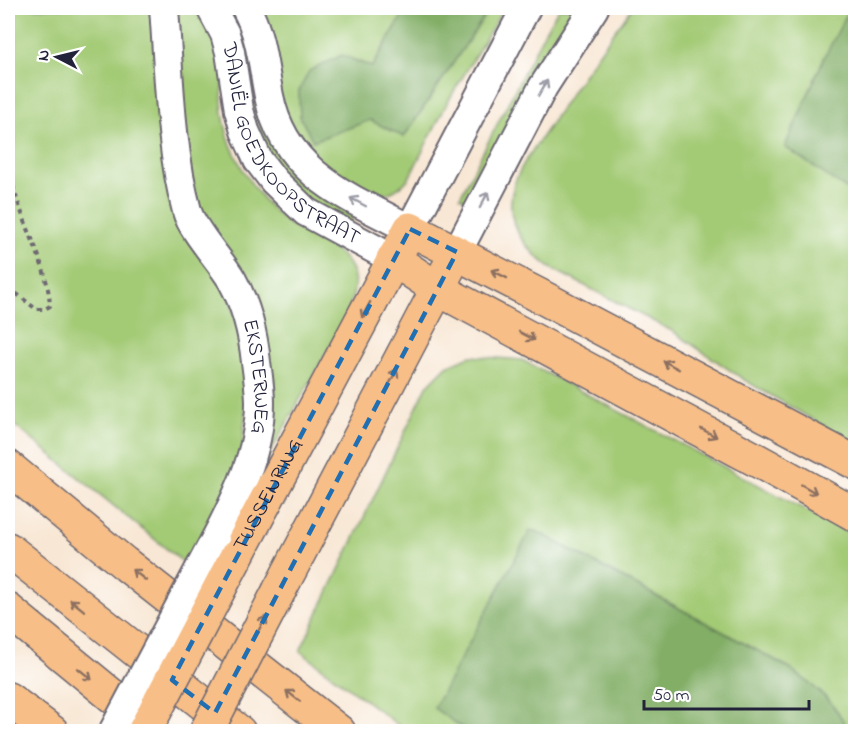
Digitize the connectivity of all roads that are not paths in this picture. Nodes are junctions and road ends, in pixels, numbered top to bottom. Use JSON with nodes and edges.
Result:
{"nodes":[{"id":1,"x":164,"y":8,"type":"edge"},
{"id":2,"x":212,"y":8,"type":"edge"},
{"id":3,"x":246,"y":8,"type":"edge"},
{"id":4,"x":526,"y":8,"type":"edge"},
{"id":5,"x":594,"y":8,"type":"edge"},
{"id":6,"x":410,"y":229,"type":"junction"},
{"id":7,"x":457,"y":252,"type":"junction"},
{"id":8,"x":393,"y":258,"type":"junction"},
{"id":9,"x":438,"y":289,"type":"junction"},
{"id":10,"x":855,"y":463,"type":"edge"},
{"id":11,"x":8,"y":467,"type":"edge"},
{"id":12,"x":855,"y":515,"type":"edge"},
{"id":13,"x":8,"y":549,"type":"edge"},
{"id":14,"x":225,"y":549,"type":"junction"},
{"id":15,"x":8,"y":610,"type":"edge"},
{"id":16,"x":8,"y":699,"type":"edge"},
{"id":17,"x":52,"y":732,"type":"edge"},
{"id":18,"x":113,"y":732,"type":"edge"},
{"id":19,"x":144,"y":732,"type":"edge"},
{"id":20,"x":155,"y":732,"type":"edge"},
{"id":21,"x":206,"y":732,"type":"edge"},
{"id":22,"x":239,"y":732,"type":"edge"},
{"id":23,"x":339,"y":732,"type":"edge"}],
"edges":[{"from":1,"to":14,"type":"street","name":"EKSTERWEG"},
{"from":2,"to":8,"type":"street","name":"DANIËL GOEDKOOPSTRAAT"},
{"from":6,"to":3,"type":"street","name":"DANIËL GOEDKOOPSTRAAT","one_way":true},
{"from":4,"to":6,"type":"street"},
{"from":7,"to":5,"type":"street","one_way":true},
{"from":6,"to":7,"type":"highway"},
{"from":6,"to":8,"type":"highway","name":"TUSSENRING"},
{"from":7,"to":9,"type":"highway"},
{"from":10,"to":7,"type":"highway","one_way":true},
{"from":8,"to":9,"type":"highway"},
{"from":8,"to":14,"type":"highway","name":"TUSSENRING","one_way":true},
{"from":9,"to":12,"type":"highway","one_way":true},
{"from":21,"to":9,"type":"highway","one_way":true,"bridge":true},
{"from":23,"to":11,"type":"highway","one_way":true},
{"from":22,"to":13,"type":"highway","one_way":true},
{"from":14,"to":18,"type":"street","name":"EKSTERWEG","bridge":true},
{"from":14,"to":19,"type":"highway","name":"TUSSENRING","bridge":true},
{"from":15,"to":20,"type":"highway","one_way":true},
{"from":16,"to":17,"type":"highway"}]}
